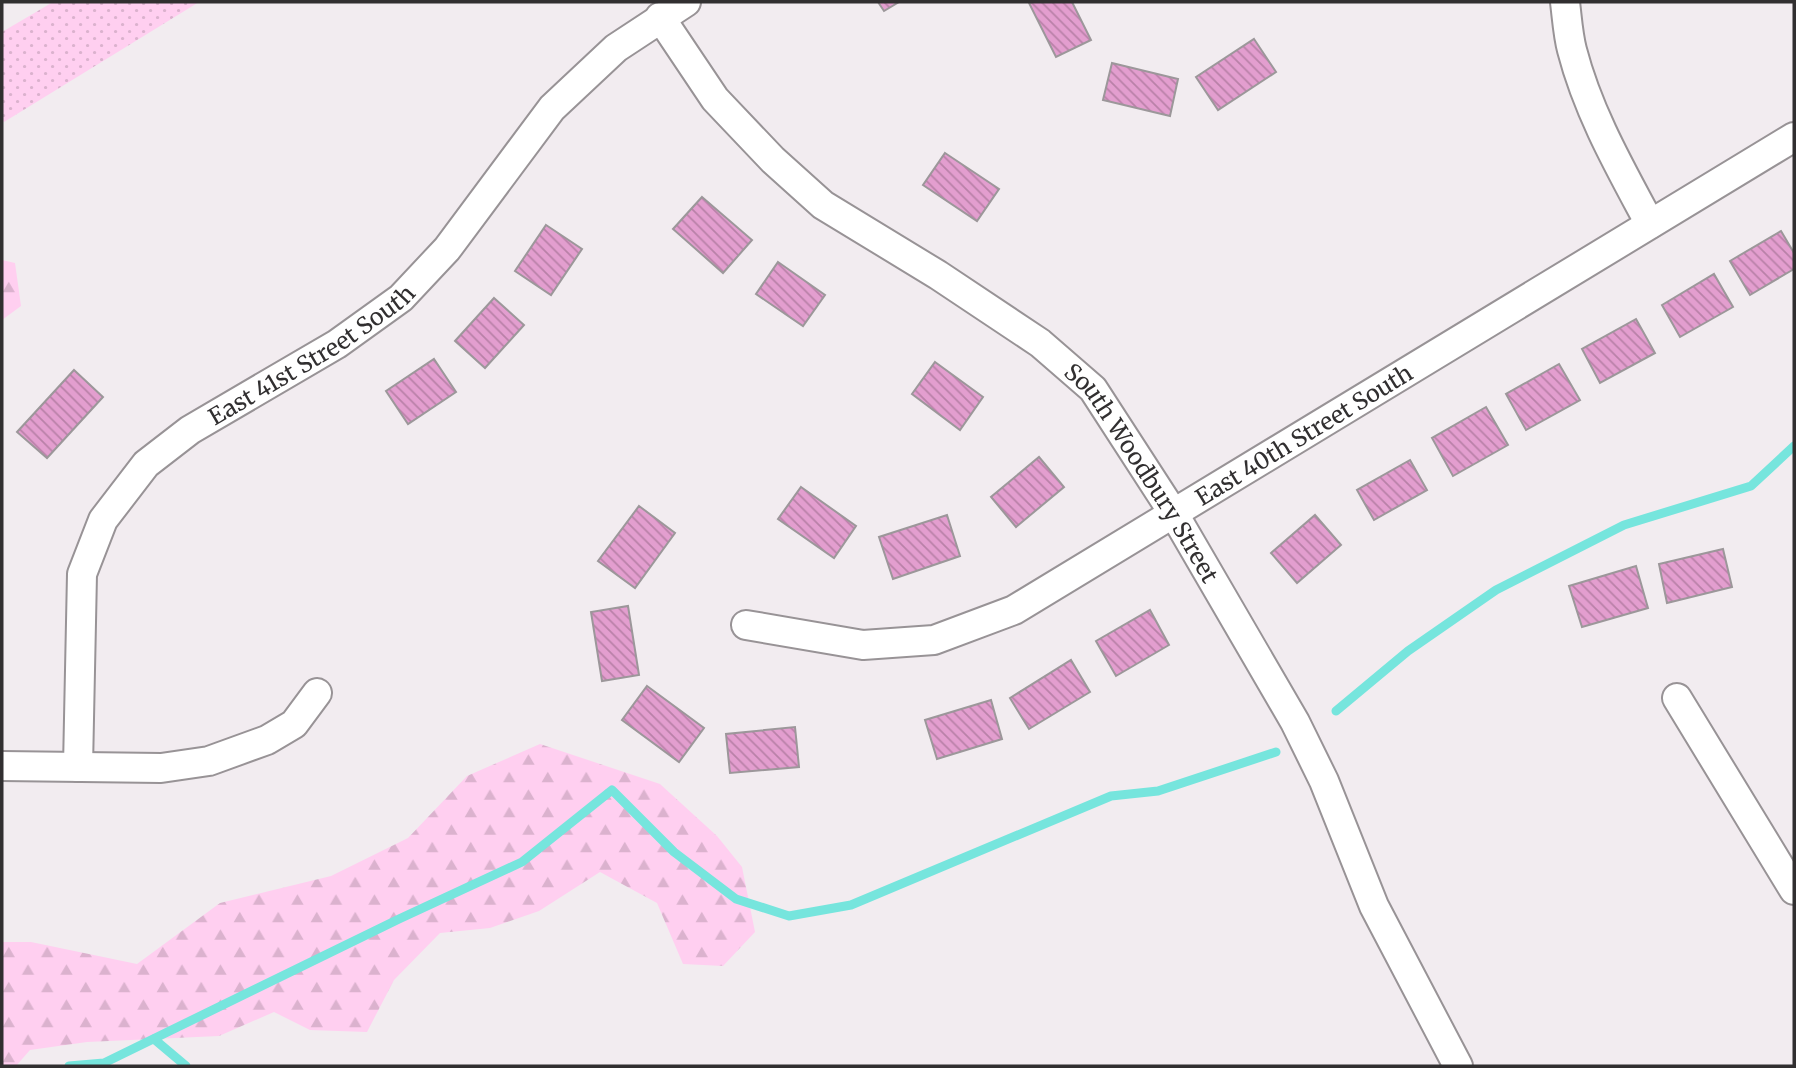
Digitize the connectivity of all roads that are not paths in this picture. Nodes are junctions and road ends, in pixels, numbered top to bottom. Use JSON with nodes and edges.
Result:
{"nodes":[{"id":1,"x":686,"y":2,"type":"edge"},
{"id":2,"x":1565,"y":2,"type":"edge"},
{"id":3,"x":660,"y":18,"type":"junction"},
{"id":4,"x":1794,"y":137,"type":"edge"},
{"id":5,"x":1650,"y":224,"type":"junction"},
{"id":6,"x":1174,"y":514,"type":"junction"},
{"id":7,"x":746,"y":625,"type":"dead end"},
{"id":8,"x":317,"y":692,"type":"dead end"},
{"id":9,"x":1677,"y":698,"type":"dead end"},
{"id":10,"x":2,"y":766,"type":"edge"},
{"id":11,"x":78,"y":767,"type":"junction"},
{"id":12,"x":1794,"y":890,"type":"edge"},
{"id":13,"x":1458,"y":1066,"type":"edge"}],
"edges":[{"from":1,"to":3,"type":"street","name":"East 41st Street South"},
{"from":2,"to":5,"type":"street"},
{"from":3,"to":6,"type":"street","name":"South Woodbury Street"},
{"from":3,"to":11,"type":"street","name":"East 41st Street South"},
{"from":4,"to":5,"type":"street","name":"East 40th Street South"},
{"from":5,"to":6,"type":"street","name":"East 40th Street South"},
{"from":6,"to":7,"type":"street","name":"East 40th Street South"},
{"from":6,"to":13,"type":"street","name":"South Woodbury Street"},
{"from":8,"to":11,"type":"street"},
{"from":9,"to":12,"type":"street"},
{"from":10,"to":11,"type":"street"}]}
